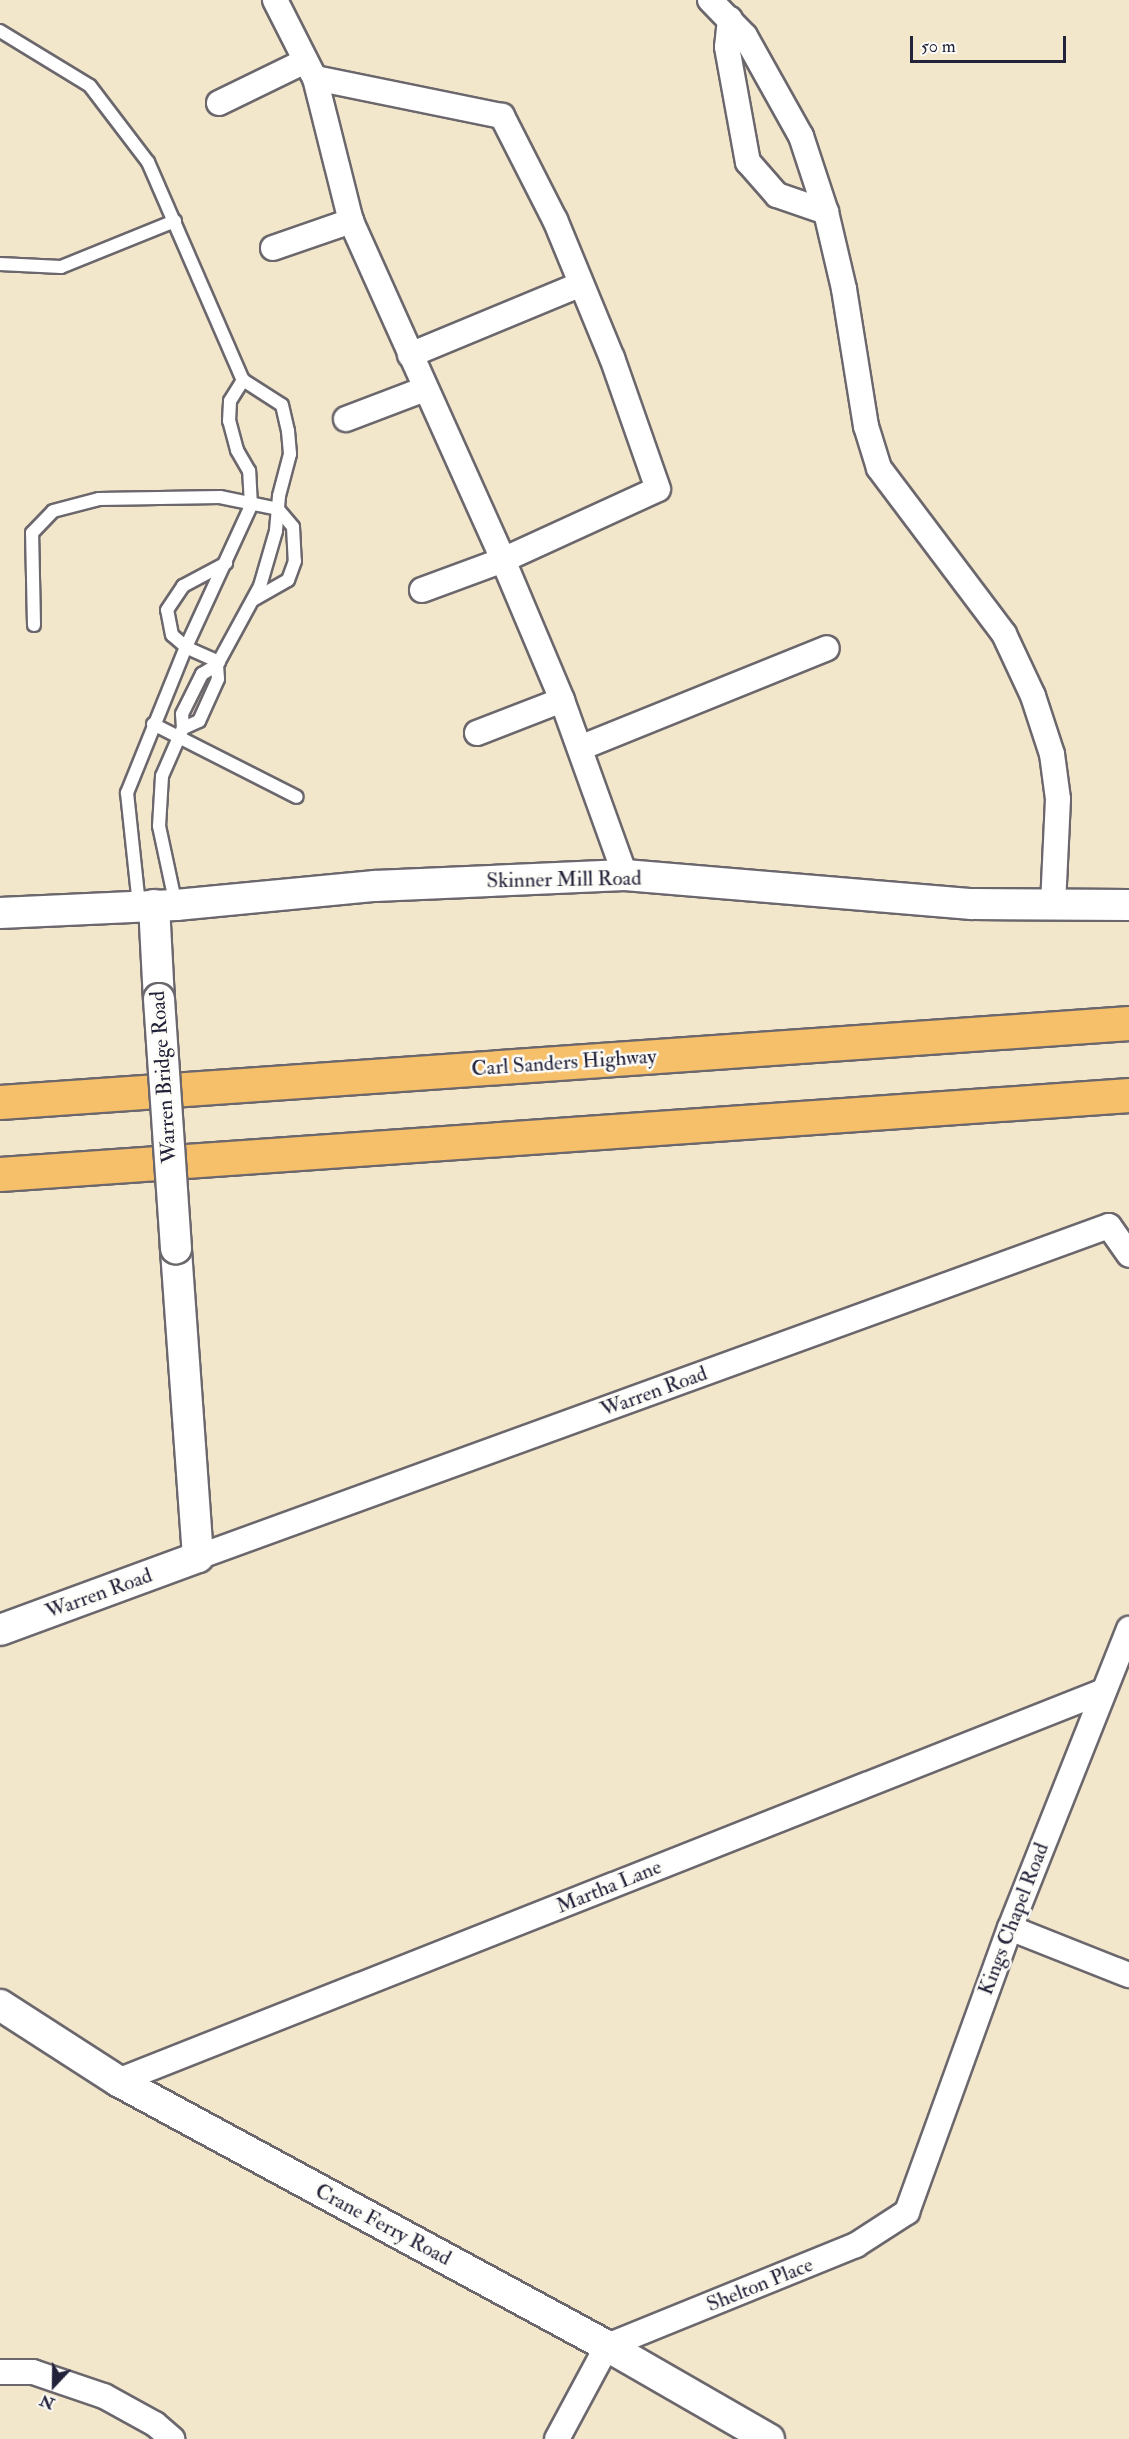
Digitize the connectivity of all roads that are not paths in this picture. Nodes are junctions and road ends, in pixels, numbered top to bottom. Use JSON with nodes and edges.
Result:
{"nodes":[{"id":1,"x":275,"y":0,"type":"edge"},
{"id":2,"x":710,"y":0,"type":"edge"},
{"id":3,"x":730,"y":19,"type":"junction"},
{"id":4,"x":0,"y":31,"type":"edge"},
{"id":5,"x":310,"y":70,"type":"junction"},
{"id":6,"x":219,"y":103,"type":"dead end"},
{"id":7,"x":826,"y":212,"type":"junction"},
{"id":8,"x":351,"y":220,"type":"junction"},
{"id":9,"x":175,"y":221,"type":"junction"},
{"id":10,"x":273,"y":248,"type":"dead end"},
{"id":11,"x":0,"y":264,"type":"edge"},
{"id":12,"x":581,"y":284,"type":"junction"},
{"id":13,"x":410,"y":355,"type":"junction"},
{"id":14,"x":243,"y":380,"type":"junction"},
{"id":15,"x":424,"y":389,"type":"junction"},
{"id":16,"x":346,"y":418,"type":"dead end"},
{"id":17,"x":251,"y":506,"type":"junction"},
{"id":18,"x":278,"y":509,"type":"junction"},
{"id":19,"x":503,"y":560,"type":"junction"},
{"id":20,"x":226,"y":563,"type":"junction"},
{"id":21,"x":422,"y":590,"type":"dead end"},
{"id":22,"x":253,"y":600,"type":"junction"},
{"id":23,"x":34,"y":625,"type":"dead end"},
{"id":24,"x":186,"y":647,"type":"junction"},
{"id":25,"x":827,"y":648,"type":"dead end"},
{"id":26,"x":218,"y":664,"type":"junction"},
{"id":27,"x":562,"y":700,"type":"junction"},
{"id":28,"x":153,"y":724,"type":"junction"},
{"id":29,"x":180,"y":732,"type":"junction"},
{"id":30,"x":477,"y":732,"type":"dead end"},
{"id":31,"x":580,"y":748,"type":"junction"},
{"id":32,"x":297,"y":797,"type":"dead end"},
{"id":33,"x":625,"y":875,"type":"junction"},
{"id":34,"x":1053,"y":904,"type":"junction"},
{"id":35,"x":156,"y":905,"type":"junction"},
{"id":36,"x":1129,"y":905,"type":"edge"},
{"id":37,"x":0,"y":913,"type":"edge"},
{"id":38,"x":1129,"y":1023,"type":"edge"},
{"id":39,"x":1129,"y":1095,"type":"edge"},
{"id":40,"x":0,"y":1102,"type":"edge"},
{"id":41,"x":0,"y":1174,"type":"edge"},
{"id":42,"x":1129,"y":1255,"type":"edge"},
{"id":43,"x":198,"y":1557,"type":"junction"},
{"id":44,"x":1129,"y":1629,"type":"edge"},
{"id":45,"x":0,"y":1630,"type":"edge"},
{"id":46,"x":1101,"y":1692,"type":"junction"},
{"id":47,"x":1010,"y":1928,"type":"junction"},
{"id":48,"x":1129,"y":1975,"type":"edge"},
{"id":49,"x":0,"y":2005,"type":"edge"},
{"id":50,"x":118,"y":2081,"type":"junction"},
{"id":51,"x":907,"y":2212,"type":"joint"},
{"id":52,"x":607,"y":2346,"type":"junction"},
{"id":53,"x":0,"y":2372,"type":"edge"},
{"id":54,"x":172,"y":2439,"type":"edge"},
{"id":55,"x":557,"y":2439,"type":"edge"},
{"id":56,"x":769,"y":2439,"type":"edge"}],
"edges":[{"from":1,"to":5,"type":"street"},
{"from":2,"to":3,"type":"street"},
{"from":3,"to":7,"type":"street"},
{"from":3,"to":7,"type":"street"},
{"from":4,"to":9,"type":"lane"},
{"from":5,"to":6,"type":"street"},
{"from":5,"to":8,"type":"street"},
{"from":5,"to":12,"type":"street"},
{"from":7,"to":34,"type":"street"},
{"from":8,"to":10,"type":"street"},
{"from":8,"to":13,"type":"street"},
{"from":9,"to":11,"type":"lane"},
{"from":9,"to":14,"type":"lane"},
{"from":12,"to":13,"type":"street"},
{"from":12,"to":19,"type":"street"},
{"from":13,"to":15,"type":"street"},
{"from":14,"to":17,"type":"lane"},
{"from":14,"to":18,"type":"lane"},
{"from":15,"to":16,"type":"street"},
{"from":15,"to":19,"type":"street"},
{"from":17,"to":18,"type":"lane"},
{"from":17,"to":20,"type":"lane"},
{"from":17,"to":23,"type":"lane"},
{"from":18,"to":22,"type":"lane"},
{"from":18,"to":22,"type":"lane"},
{"from":19,"to":21,"type":"street"},
{"from":19,"to":27,"type":"street"},
{"from":20,"to":24,"type":"lane"},
{"from":20,"to":24,"type":"lane"},
{"from":22,"to":26,"type":"lane"},
{"from":24,"to":26,"type":"lane"},
{"from":24,"to":28,"type":"lane"},
{"from":25,"to":31,"type":"street"},
{"from":26,"to":29,"type":"lane"},
{"from":26,"to":29,"type":"lane"},
{"from":27,"to":30,"type":"street"},
{"from":27,"to":31,"type":"street"},
{"from":28,"to":29,"type":"lane"},
{"from":28,"to":35,"type":"lane"},
{"from":29,"to":32,"type":"lane"},
{"from":29,"to":35,"type":"lane"},
{"from":31,"to":33,"type":"street"},
{"from":33,"to":34,"type":"street","name":"Skinner Mill Road"},
{"from":33,"to":35,"type":"street","name":"Skinner Mill Road"},
{"from":34,"to":36,"type":"street","name":"Skinner Mill Road"},
{"from":35,"to":37,"type":"street","name":"Skinner Mill Road"},
{"from":35,"to":43,"type":"street","name":"Warren Bridge Road","bridge":true},
{"from":38,"to":40,"type":"highway","name":"Carl Sanders Highway"},
{"from":39,"to":41,"type":"highway"},
{"from":42,"to":43,"type":"street","name":"Warren Road"},
{"from":43,"to":45,"type":"street","name":"Warren Road"},
{"from":44,"to":46,"type":"street","name":"Kings Chapel Road"},
{"from":46,"to":47,"type":"street","name":"Kings Chapel Road"},
{"from":46,"to":50,"type":"street","name":"Martha Lane"},
{"from":47,"to":48,"type":"street"},
{"from":47,"to":51,"type":"street","name":"Kings Chapel Road"},
{"from":49,"to":50,"type":"street","name":"Crane Ferry Road"},
{"from":50,"to":52,"type":"street","name":"Crane Ferry Road"},
{"from":51,"to":52,"type":"street","name":"Shelton Place"},
{"from":52,"to":55,"type":"street"},
{"from":52,"to":56,"type":"street","name":"Crane Ferry Road"},
{"from":53,"to":54,"type":"street"}]}
